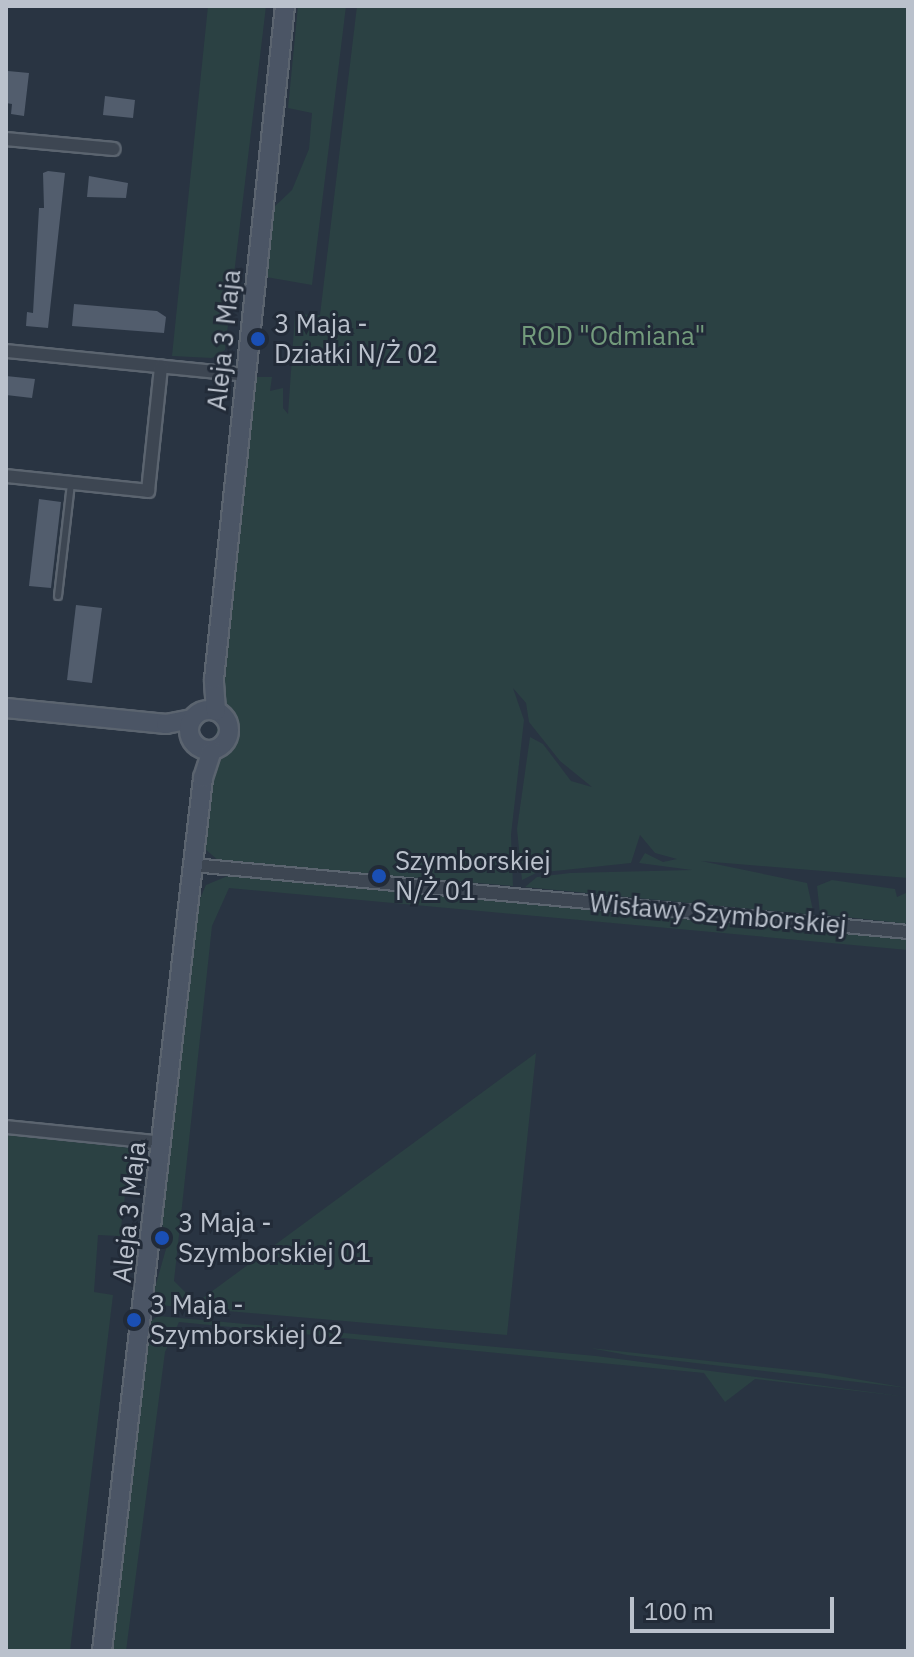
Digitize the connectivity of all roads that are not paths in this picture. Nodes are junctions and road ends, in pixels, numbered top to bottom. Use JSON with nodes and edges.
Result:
{"nodes":[{"id":1,"x":285,"y":6,"type":"edge"},
{"id":2,"x":6,"y":139,"type":"edge"},
{"id":3,"x":114,"y":149,"type":"dead end"},
{"id":4,"x":6,"y":351,"type":"edge"},
{"id":5,"x":161,"y":367,"type":"junction"},
{"id":6,"x":247,"y":375,"type":"junction"},
{"id":7,"x":6,"y":476,"type":"edge"},
{"id":8,"x":71,"y":483,"type":"junction"},
{"id":9,"x":58,"y":596,"type":"dead end"},
{"id":10,"x":6,"y":708,"type":"edge"},
{"id":11,"x":203,"y":714,"type":"junction"},
{"id":12,"x":166,"y":724,"type":"junction"},
{"id":13,"x":200,"y":746,"type":"junction"},
{"id":14,"x":193,"y":865,"type":"junction"},
{"id":15,"x":908,"y":932,"type":"edge"},
{"id":16,"x":6,"y":1127,"type":"edge"},
{"id":17,"x":163,"y":1143,"type":"junction"},
{"id":18,"x":102,"y":1651,"type":"edge"}],
"edges":[{"from":1,"to":6,"type":"street","name":"Aleja 3 Maja"},
{"from":2,"to":3,"type":"street"},
{"from":4,"to":5,"type":"street"},
{"from":5,"to":6,"type":"street"},
{"from":5,"to":8,"type":"street"},
{"from":6,"to":11,"type":"street","name":"Aleja 3 Maja"},
{"from":7,"to":8,"type":"street"},
{"from":8,"to":9,"type":"lane"},
{"from":10,"to":12,"type":"street"},
{"from":11,"to":12,"type":"street"},
{"from":11,"to":13,"type":"street"},
{"from":11,"to":13,"type":"street"},
{"from":12,"to":13,"type":"street"},
{"from":13,"to":14,"type":"street","name":"Aleja 3 Maja"},
{"from":14,"to":15,"type":"street","name":"Wisławy Szymborskiej"},
{"from":14,"to":17,"type":"street","name":"Aleja 3 Maja"},
{"from":16,"to":17,"type":"street"},
{"from":17,"to":18,"type":"street","name":"Aleja 3 Maja"}]}
